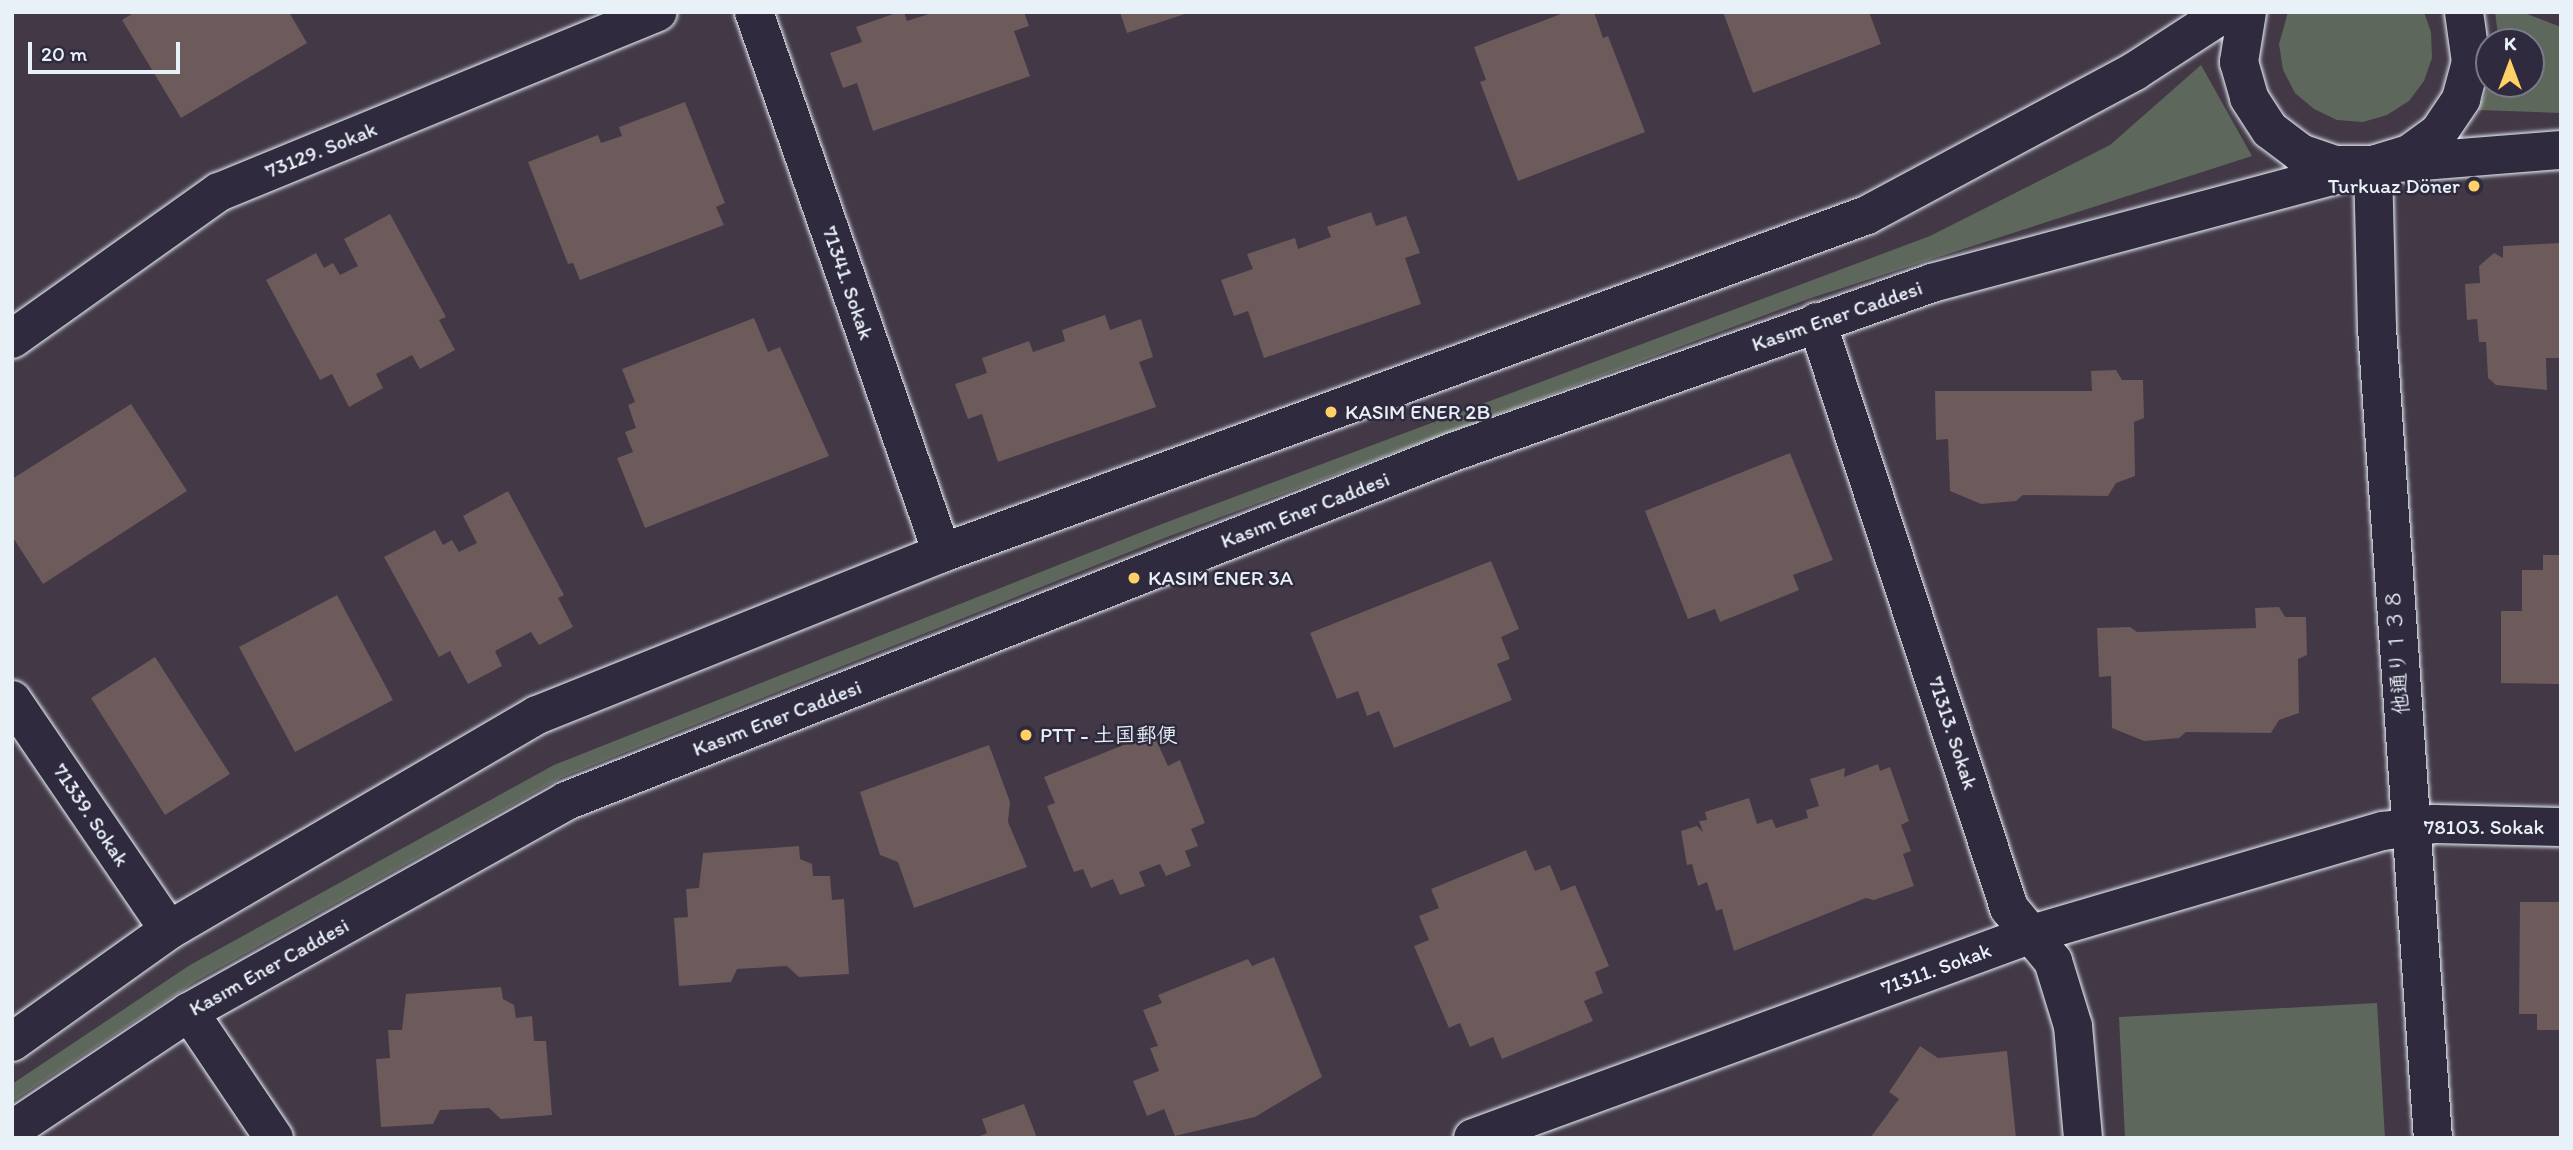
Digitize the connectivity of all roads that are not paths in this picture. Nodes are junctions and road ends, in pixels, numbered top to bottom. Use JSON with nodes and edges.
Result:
{"nodes":[{"id":1,"x":658,"y":12,"type":"edge"},
{"id":2,"x":754,"y":12,"type":"edge"},
{"id":3,"x":2464,"y":12,"type":"edge"},
{"id":4,"x":2239,"y":15,"type":"edge"},
{"id":5,"x":2561,"y":150,"type":"edge"},
{"id":6,"x":2373,"y":165,"type":"junction"},
{"id":7,"x":1817,"y":322,"type":"junction"},
{"id":8,"x":12,"y":339,"type":"edge"},
{"id":9,"x":942,"y":553,"type":"junction"},
{"id":10,"x":12,"y":700,"type":"edge"},
{"id":11,"x":2408,"y":827,"type":"junction"},
{"id":12,"x":2561,"y":827,"type":"edge"},
{"id":13,"x":169,"y":930,"type":"junction"},
{"id":14,"x":2032,"y":934,"type":"junction"},
{"id":15,"x":189,"y":1012,"type":"junction"},
{"id":16,"x":12,"y":1042,"type":"edge"},
{"id":17,"x":12,"y":1130,"type":"edge"},
{"id":18,"x":1481,"y":1136,"type":"edge"},
{"id":19,"x":274,"y":1138,"type":"edge"},
{"id":20,"x":2083,"y":1138,"type":"edge"},
{"id":21,"x":2432,"y":1138,"type":"edge"}],
"edges":[{"from":1,"to":8,"type":"main road","name":"73129. Sokak"},
{"from":2,"to":9,"type":"main road","name":"71341. Sokak"},
{"from":3,"to":6,"type":"main road"},
{"from":4,"to":6,"type":"main road"},
{"from":4,"to":9,"type":"main road"},
{"from":5,"to":6,"type":"main road","name":"Kasım Ener Caddesi"},
{"from":6,"to":7,"type":"main road","name":"Kasım Ener Caddesi"},
{"from":6,"to":11,"type":"main road","name":"他通り１３８"},
{"from":7,"to":14,"type":"main road","name":"71313. Sokak"},
{"from":7,"to":15,"type":"main road","name":"Kasım Ener Caddesi"},
{"from":9,"to":13,"type":"main road"},
{"from":10,"to":13,"type":"main road","name":"71339. Sokak"},
{"from":11,"to":12,"type":"main road","name":"78103. Sokak"},
{"from":11,"to":14,"type":"main road","name":"71311. Sokak"},
{"from":11,"to":21,"type":"main road","name":"他通り１３８"},
{"from":13,"to":16,"type":"main road"},
{"from":14,"to":18,"type":"main road","name":"71311. Sokak"},
{"from":14,"to":20,"type":"main road","name":"71313. Sokak"},
{"from":15,"to":17,"type":"main road","name":"Kasım Ener Caddesi"},
{"from":15,"to":19,"type":"main road"}]}
